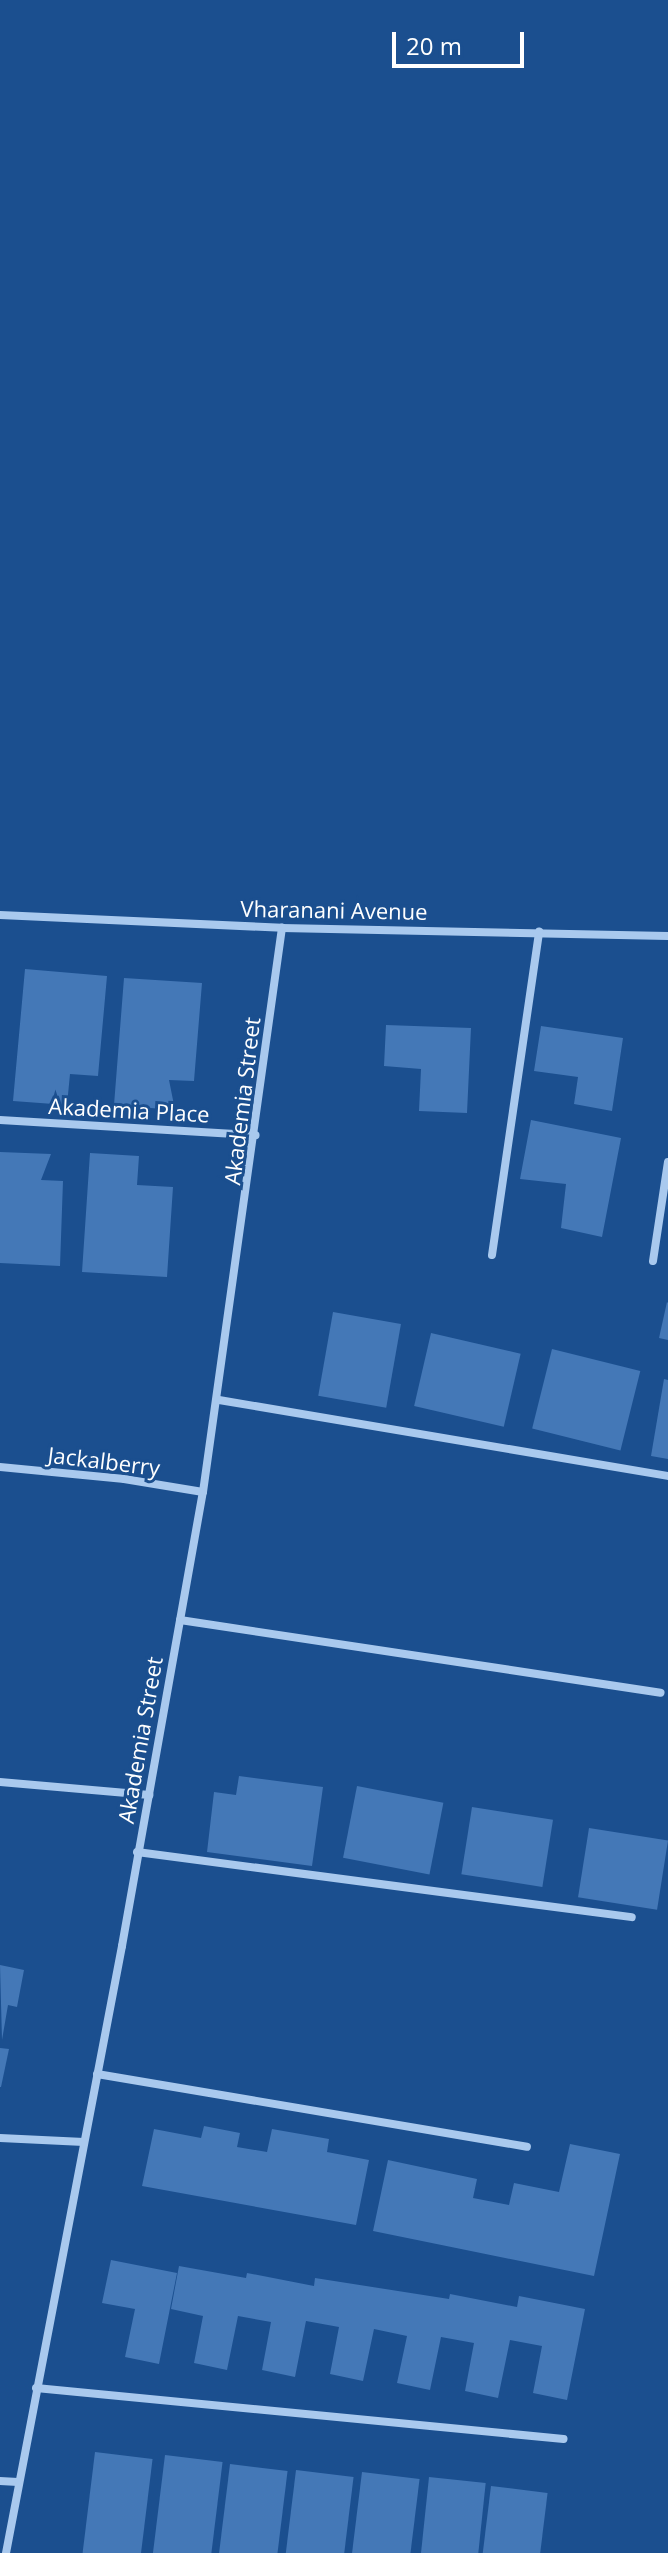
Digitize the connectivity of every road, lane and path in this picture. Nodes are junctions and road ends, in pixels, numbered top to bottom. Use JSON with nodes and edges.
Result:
{"nodes":[{"id":1,"x":0,"y":915,"type":"edge"},
{"id":2,"x":282,"y":928,"type":"junction"},
{"id":3,"x":539,"y":931,"type":"junction"},
{"id":4,"x":668,"y":936,"type":"edge"},
{"id":5,"x":0,"y":1120,"type":"edge"},
{"id":6,"x":256,"y":1135,"type":"junction"},
{"id":7,"x":668,"y":1162,"type":"edge"},
{"id":8,"x":492,"y":1255,"type":"dead end"},
{"id":9,"x":653,"y":1261,"type":"dead end"},
{"id":10,"x":219,"y":1400,"type":"junction"},
{"id":11,"x":0,"y":1467,"type":"edge"},
{"id":12,"x":668,"y":1476,"type":"edge"},
{"id":13,"x":203,"y":1492,"type":"junction"},
{"id":14,"x":180,"y":1620,"type":"junction"},
{"id":15,"x":660,"y":1693,"type":"dead end"},
{"id":16,"x":0,"y":1782,"type":"edge"},
{"id":17,"x":149,"y":1795,"type":"junction"},
{"id":18,"x":137,"y":1852,"type":"junction"},
{"id":19,"x":632,"y":1917,"type":"dead end"},
{"id":20,"x":97,"y":2074,"type":"junction"},
{"id":21,"x":0,"y":2138,"type":"edge"},
{"id":22,"x":84,"y":2142,"type":"junction"},
{"id":23,"x":527,"y":2147,"type":"dead end"},
{"id":24,"x":36,"y":2388,"type":"junction"},
{"id":25,"x":564,"y":2439,"type":"dead end"},
{"id":26,"x":0,"y":2481,"type":"edge"},
{"id":27,"x":18,"y":2482,"type":"junction"},
{"id":28,"x":6,"y":2553,"type":"edge"}],
"edges":[{"from":1,"to":2,"type":"street","name":"Vharanani Avenue"},
{"from":2,"to":3,"type":"street","name":"Vharanani Avenue"},
{"from":2,"to":6,"type":"street","name":"Akademia Street"},
{"from":3,"to":4,"type":"street","name":"Vharanani Avenue"},
{"from":3,"to":8,"type":"street"},
{"from":5,"to":6,"type":"street","name":"Akademia Place"},
{"from":6,"to":10,"type":"street","name":"Akademia Street"},
{"from":7,"to":9,"type":"street"},
{"from":10,"to":12,"type":"street"},
{"from":10,"to":13,"type":"street","name":"Akademia Street"},
{"from":11,"to":13,"type":"street","name":"Jackalberry"},
{"from":13,"to":14,"type":"street","name":"Akademia Street"},
{"from":14,"to":15,"type":"street"},
{"from":14,"to":17,"type":"street","name":"Akademia Street"},
{"from":16,"to":17,"type":"street"},
{"from":17,"to":18,"type":"street","name":"Akademia Street"},
{"from":18,"to":19,"type":"street"},
{"from":18,"to":20,"type":"street","name":"Akademia Street"},
{"from":20,"to":22,"type":"street","name":"Akademia Street"},
{"from":20,"to":23,"type":"street"},
{"from":21,"to":22,"type":"street"},
{"from":22,"to":24,"type":"street","name":"Akademia Street"},
{"from":24,"to":25,"type":"street"},
{"from":24,"to":27,"type":"street","name":"Akademia Street"},
{"from":26,"to":27,"type":"street"},
{"from":27,"to":28,"type":"street","name":"Akademia Street"}]}
